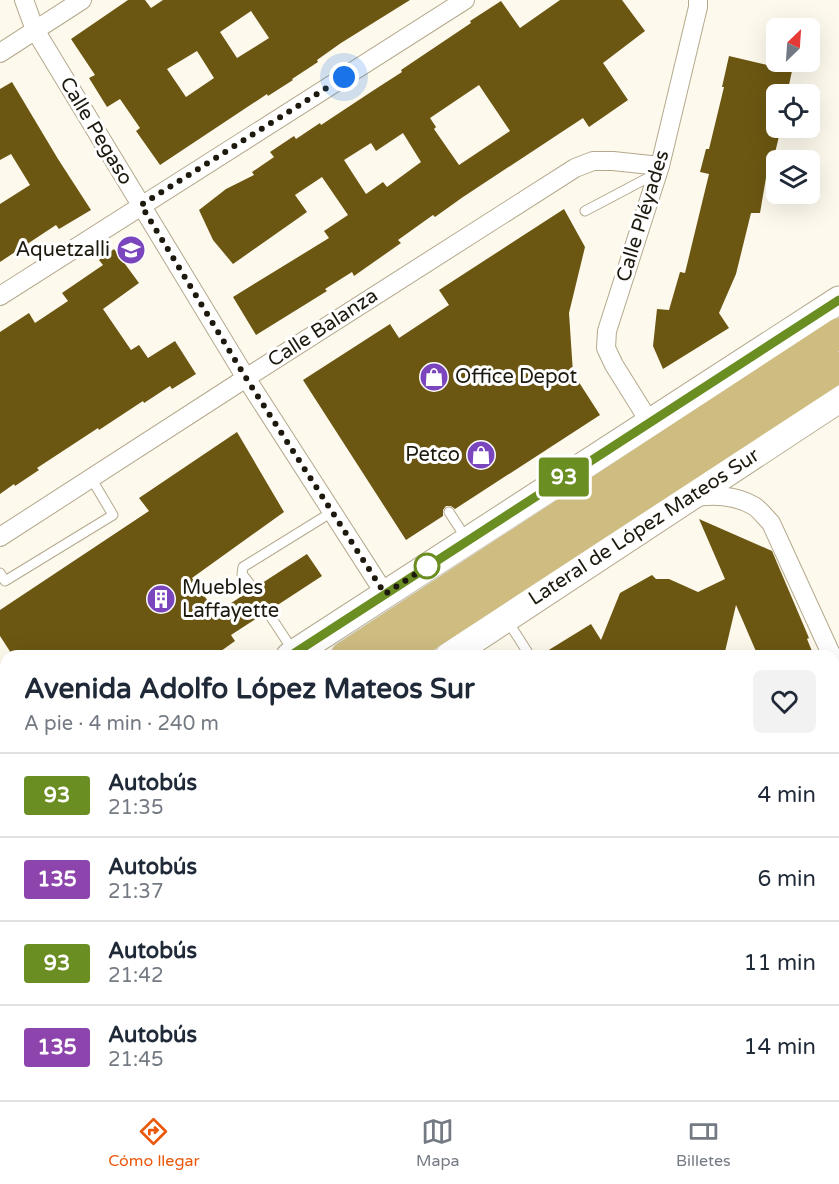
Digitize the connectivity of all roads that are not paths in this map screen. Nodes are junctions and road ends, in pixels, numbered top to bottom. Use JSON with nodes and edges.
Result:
{"nodes":[{"id":1,"x":24,"y":0,"type":"edge"},
{"id":2,"x":82,"y":0,"type":"edge"},
{"id":3,"x":465,"y":0,"type":"edge"},
{"id":4,"x":698,"y":0,"type":"edge"},
{"id":5,"x":35,"y":30,"type":"junction"},
{"id":6,"x":0,"y":53,"type":"edge"},
{"id":7,"x":659,"y":169,"type":"junction"},
{"id":8,"x":141,"y":205,"type":"junction"},
{"id":9,"x":585,"y":211,"type":"dead end"},
{"id":10,"x":0,"y":296,"type":"edge"},
{"id":11,"x":839,"y":300,"type":"edge"},
{"id":12,"x":839,"y":333,"type":"edge"},
{"id":13,"x":839,"y":367,"type":"edge"},
{"id":14,"x":246,"y":378,"type":"junction"},
{"id":15,"x":839,"y":399,"type":"edge"},
{"id":16,"x":649,"y":421,"type":"junction"},
{"id":17,"x":91,"y":478,"type":"junction"},
{"id":18,"x":687,"y":498,"type":"junction"},
{"id":19,"x":332,"y":512,"type":"junction"},
{"id":20,"x":449,"y":512,"type":"dead end"},
{"id":21,"x":0,"y":537,"type":"edge"},
{"id":22,"x":467,"y":540,"type":"junction"},
{"id":23,"x":0,"y":573,"type":"edge"},
{"id":24,"x":253,"y":588,"type":"dead end"},
{"id":25,"x":385,"y":594,"type":"junction"},
{"id":26,"x":267,"y":611,"type":"dead end"},
{"id":27,"x":506,"y":618,"type":"junction"},
{"id":28,"x":290,"y":650,"type":"edge"},
{"id":29,"x":298,"y":650,"type":"edge"},
{"id":30,"x":355,"y":650,"type":"edge"},
{"id":31,"x":406,"y":650,"type":"edge"},
{"id":32,"x":457,"y":650,"type":"edge"},
{"id":33,"x":526,"y":650,"type":"edge"},
{"id":34,"x":830,"y":650,"type":"edge"}],
"edges":[{"from":1,"to":5,"type":"street","name":"Calle Pegaso"},
{"from":2,"to":5,"type":"street"},
{"from":3,"to":8,"type":"street"},
{"from":4,"to":7,"type":"street","name":"Calle Pléyades"},
{"from":5,"to":6,"type":"street"},
{"from":5,"to":8,"type":"street","name":"Calle Pegaso"},
{"from":7,"to":9,"type":"lane"},
{"from":7,"to":14,"type":"street","name":"Calle Balanza"},
{"from":7,"to":16,"type":"street","name":"Calle Pléyades"},
{"from":8,"to":10,"type":"street"},
{"from":8,"to":14,"type":"street","name":"Calle Pegaso"},
{"from":11,"to":16,"type":"main road"},
{"from":12,"to":30,"type":"main road"},
{"from":13,"to":31,"type":"main road"},
{"from":14,"to":17,"type":"street","name":"Calle Balanza"},
{"from":14,"to":19,"type":"street","name":"Calle Pegaso"},
{"from":15,"to":18,"type":"main road","name":"Lateral de López Mateos Sur"},
{"from":16,"to":22,"type":"main road"},
{"from":17,"to":21,"type":"street","name":"Calle Balanza"},
{"from":17,"to":23,"type":"lane"},
{"from":18,"to":27,"type":"main road","name":"Lateral de López Mateos Sur"},
{"from":18,"to":34,"type":"street"},
{"from":19,"to":24,"type":"lane"},
{"from":19,"to":25,"type":"street","name":"Calle Pegaso"},
{"from":20,"to":22,"type":"lane"},
{"from":22,"to":25,"type":"main road"},
{"from":25,"to":29,"type":"main road"},
{"from":26,"to":28,"type":"lane"},
{"from":27,"to":32,"type":"main road","name":"Lateral de López Mateos Sur"},
{"from":27,"to":33,"type":"lane"}]}
